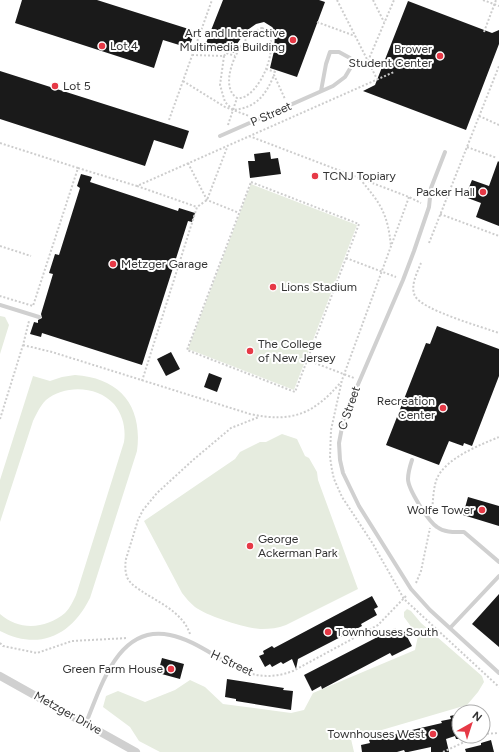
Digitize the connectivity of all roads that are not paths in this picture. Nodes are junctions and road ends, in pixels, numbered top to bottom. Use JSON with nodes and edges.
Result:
{"nodes":[{"id":1,"x":321,"y":91,"type":"junction"},
{"id":2,"x":220,"y":136,"type":"dead end"},
{"id":3,"x":445,"y":152,"type":"dead end"},
{"id":4,"x":0,"y":305,"type":"edge"},
{"id":5,"x":39,"y":318,"type":"dead end"},
{"id":6,"x":412,"y":460,"type":"dead end"},
{"id":7,"x":499,"y":562,"type":"edge"},
{"id":8,"x":499,"y":576,"type":"edge"},
{"id":9,"x":450,"y":628,"type":"junction"},
{"id":10,"x":230,"y":664,"type":"road end"},
{"id":11,"x":499,"y":673,"type":"edge"},
{"id":12,"x":0,"y":676,"type":"edge"},
{"id":13,"x":86,"y":723,"type":"junction"},
{"id":14,"x":136,"y":752,"type":"edge"}],
"edges":[{"from":1,"to":1,"type":"lane","name":"P Street"},
{"from":1,"to":2,"type":"lane","name":"P Street"},
{"from":3,"to":9,"type":"lane","name":"C Street"},
{"from":4,"to":5,"type":"lane"},
{"from":6,"to":7,"type":"lane"},
{"from":8,"to":9,"type":"lane"},
{"from":9,"to":11,"type":"lane","name":"C Street"},
{"from":10,"to":13,"type":"lane","name":"H Street"},
{"from":12,"to":13,"type":"street","name":"Metzger Drive"},
{"from":13,"to":14,"type":"street","name":"Metzger Drive"}]}
